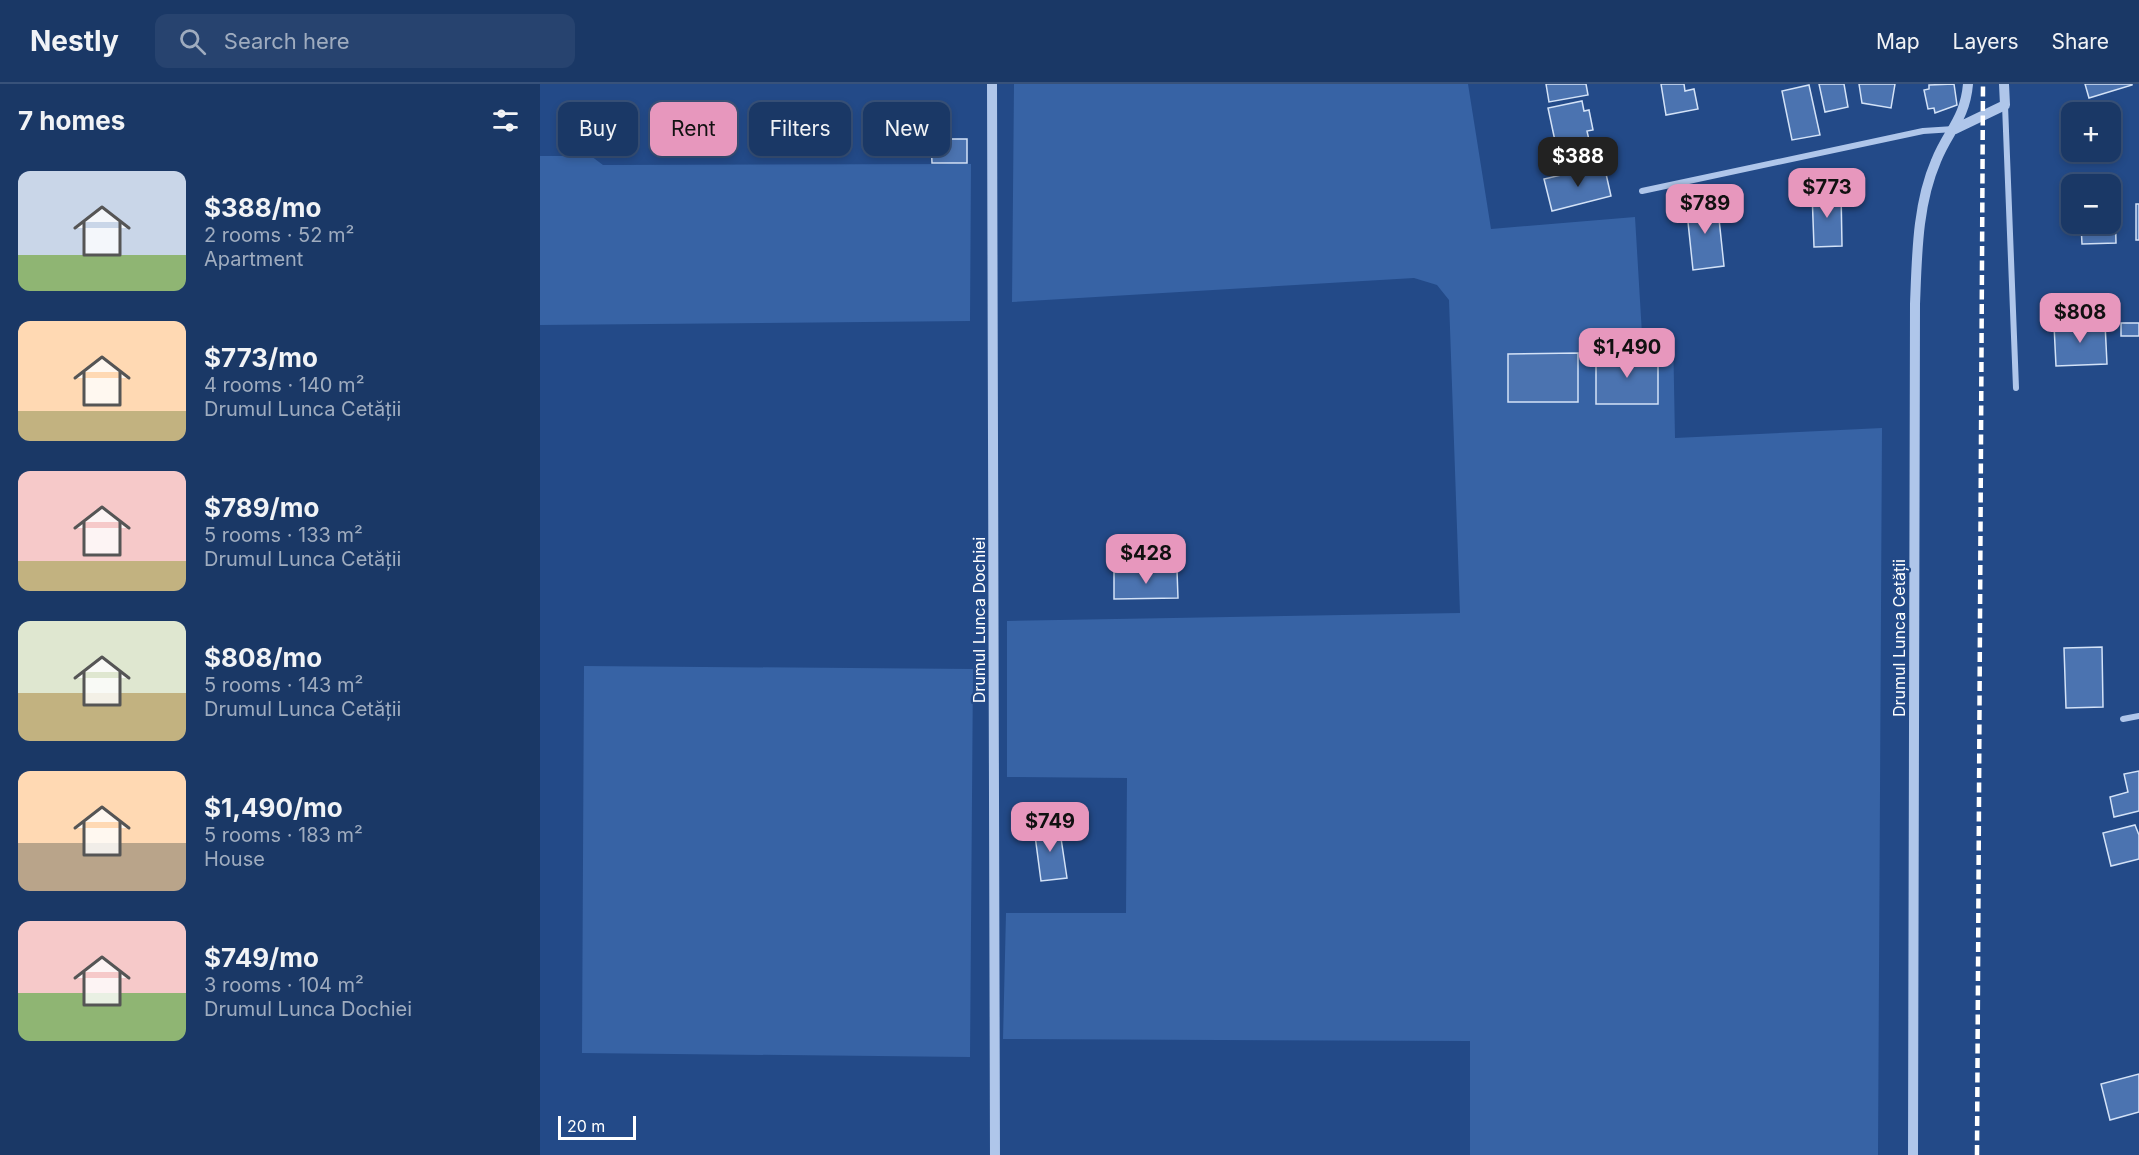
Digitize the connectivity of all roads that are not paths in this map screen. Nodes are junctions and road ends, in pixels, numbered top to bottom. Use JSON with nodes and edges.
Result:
{"nodes":[{"id":1,"x":992,"y":84,"type":"edge"},
{"id":2,"x":1968,"y":84,"type":"edge"},
{"id":3,"x":2004,"y":84,"type":"edge"},
{"id":4,"x":2005,"y":105,"type":"junction"},
{"id":5,"x":1954,"y":129,"type":"junction"},
{"id":6,"x":1642,"y":191,"type":"dead end"},
{"id":7,"x":2016,"y":388,"type":"dead end"},
{"id":8,"x":2139,"y":716,"type":"edge"},
{"id":9,"x":2123,"y":719,"type":"dead end"},
{"id":10,"x":995,"y":1155,"type":"edge"},
{"id":11,"x":1913,"y":1155,"type":"edge"}],
"edges":[{"from":1,"to":10,"type":"street","name":"Drumul Lunca Dochiei"},
{"from":2,"to":5,"type":"street","name":"Drumul Lunca Cetății"},
{"from":3,"to":4,"type":"street"},
{"from":4,"to":5,"type":"street"},
{"from":4,"to":7,"type":"street"},
{"from":5,"to":6,"type":"street"},
{"from":5,"to":11,"type":"street","name":"Drumul Lunca Cetății"},
{"from":8,"to":9,"type":"street"}]}
